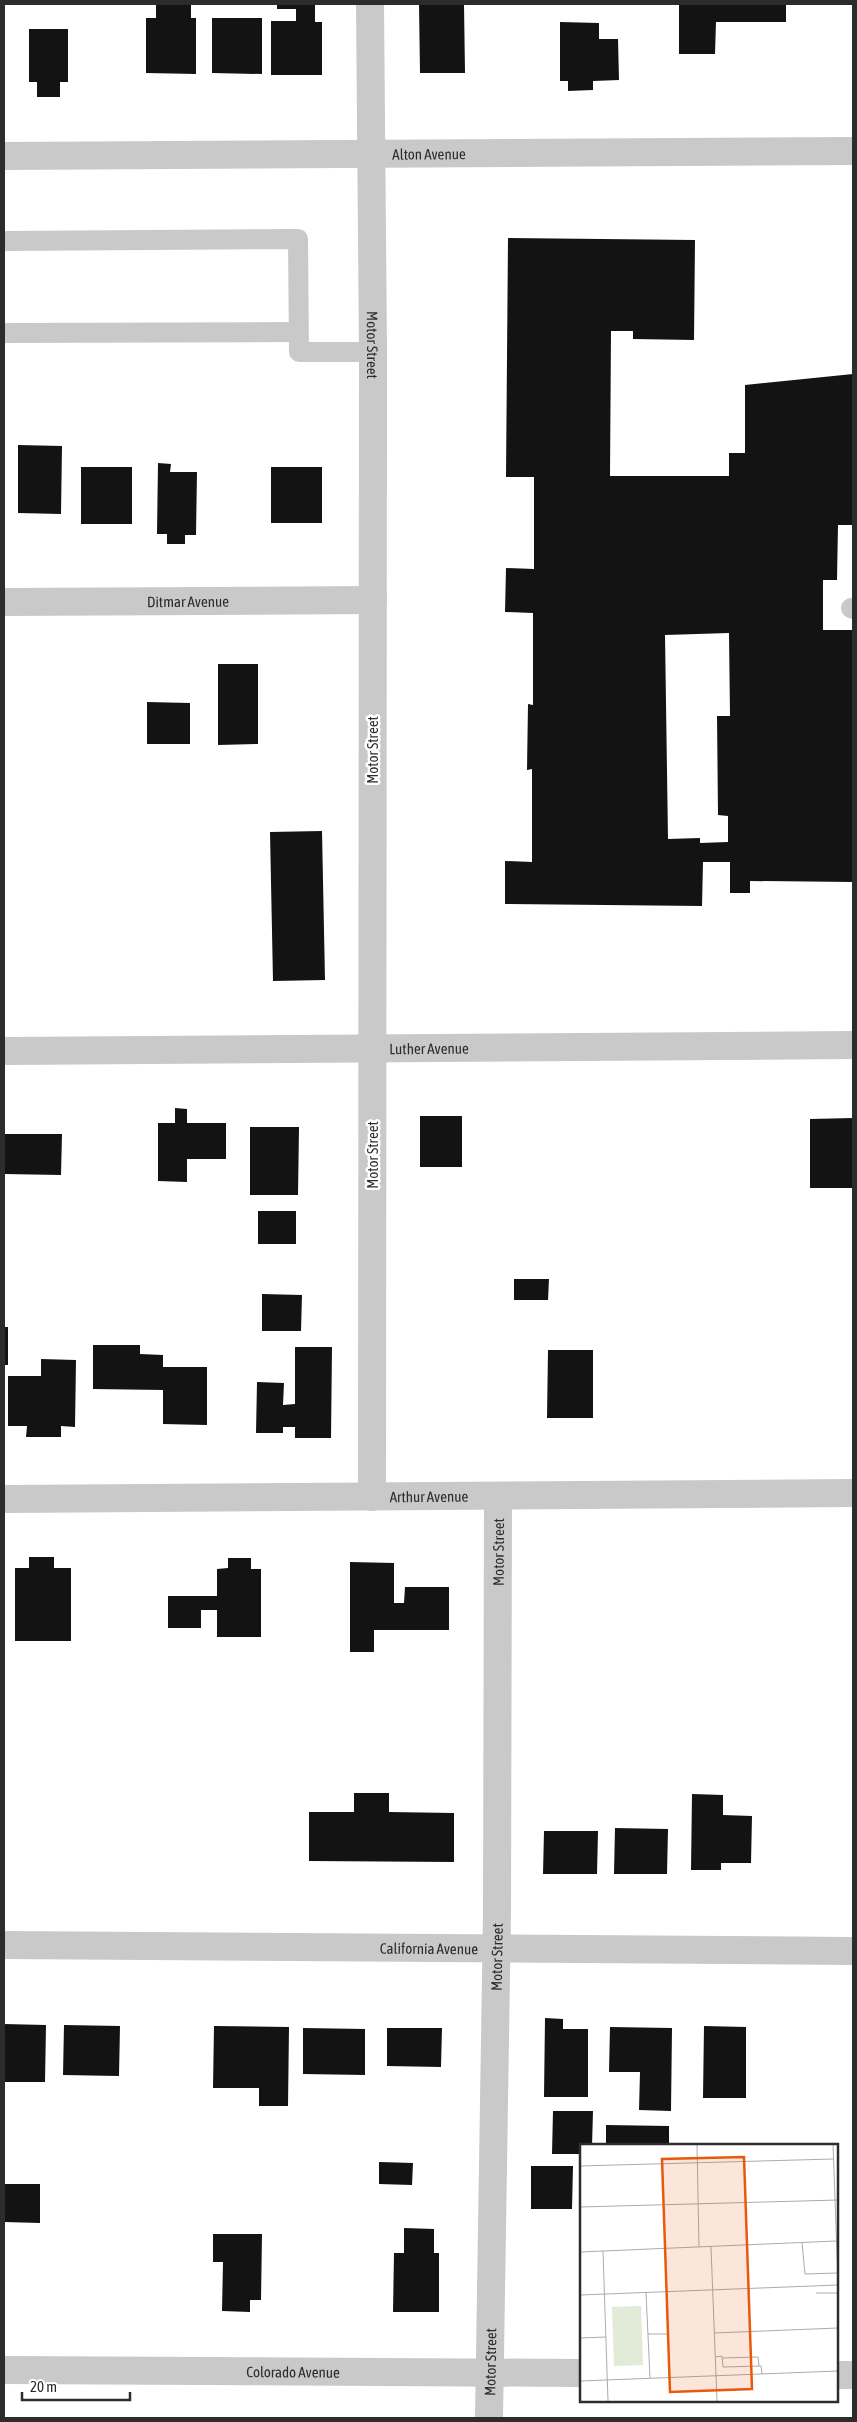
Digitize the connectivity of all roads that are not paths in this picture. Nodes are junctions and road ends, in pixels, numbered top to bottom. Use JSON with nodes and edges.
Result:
{"nodes":[{"id":1,"x":370,"y":4,"type":"edge"},
{"id":2,"x":853,"y":150,"type":"edge"},
{"id":3,"x":372,"y":154,"type":"junction"},
{"id":4,"x":4,"y":156,"type":"edge"},
{"id":5,"x":4,"y":241,"type":"edge"},
{"id":6,"x":298,"y":332,"type":"junction"},
{"id":7,"x":4,"y":333,"type":"edge"},
{"id":8,"x":373,"y":352,"type":"junction"},
{"id":9,"x":373,"y":600,"type":"junction"},
{"id":10,"x":4,"y":602,"type":"edge"},
{"id":11,"x":853,"y":1045,"type":"edge"},
{"id":12,"x":372,"y":1049,"type":"junction"},
{"id":13,"x":4,"y":1051,"type":"edge"},
{"id":14,"x":853,"y":1493,"type":"edge"},
{"id":15,"x":372,"y":1496,"type":"junction"},
{"id":16,"x":498,"y":1496,"type":"junction"},
{"id":17,"x":4,"y":1499,"type":"edge"},
{"id":18,"x":4,"y":1945,"type":"edge"},
{"id":19,"x":496,"y":1949,"type":"junction"},
{"id":20,"x":853,"y":1951,"type":"edge"},
{"id":21,"x":4,"y":2370,"type":"edge"},
{"id":22,"x":490,"y":2373,"type":"junction"},
{"id":23,"x":580,"y":2373,"type":"edge"},
{"id":24,"x":837,"y":2375,"type":"edge"},
{"id":25,"x":853,"y":2375,"type":"edge"},
{"id":26,"x":489,"y":2418,"type":"edge"}],
"edges":[{"from":1,"to":3,"type":"street","name":"Motor Street"},
{"from":2,"to":3,"type":"street","name":"Alton Avenue"},
{"from":3,"to":4,"type":"street","name":"Alton Avenue"},
{"from":3,"to":8,"type":"street","name":"Motor Street"},
{"from":5,"to":6,"type":"lane"},
{"from":6,"to":7,"type":"lane"},
{"from":6,"to":8,"type":"lane"},
{"from":8,"to":9,"type":"street","name":"Motor Street"},
{"from":9,"to":10,"type":"street","name":"Ditmar Avenue"},
{"from":9,"to":12,"type":"street","name":"Motor Street"},
{"from":11,"to":12,"type":"street","name":"Luther Avenue"},
{"from":12,"to":13,"type":"street","name":"Luther Avenue"},
{"from":12,"to":15,"type":"street","name":"Motor Street"},
{"from":14,"to":16,"type":"street","name":"Arthur Avenue"},
{"from":15,"to":16,"type":"street","name":"Arthur Avenue"},
{"from":15,"to":17,"type":"street","name":"Arthur Avenue"},
{"from":16,"to":19,"type":"street","name":"Motor Street"},
{"from":18,"to":19,"type":"street","name":"California Avenue"},
{"from":19,"to":20,"type":"street","name":"California Avenue"},
{"from":19,"to":22,"type":"street","name":"Motor Street"},
{"from":21,"to":22,"type":"street","name":"Colorado Avenue"},
{"from":22,"to":23,"type":"street","name":"Colorado Avenue"},
{"from":22,"to":26,"type":"street","name":"Motor Street"},
{"from":24,"to":25,"type":"street"}]}
